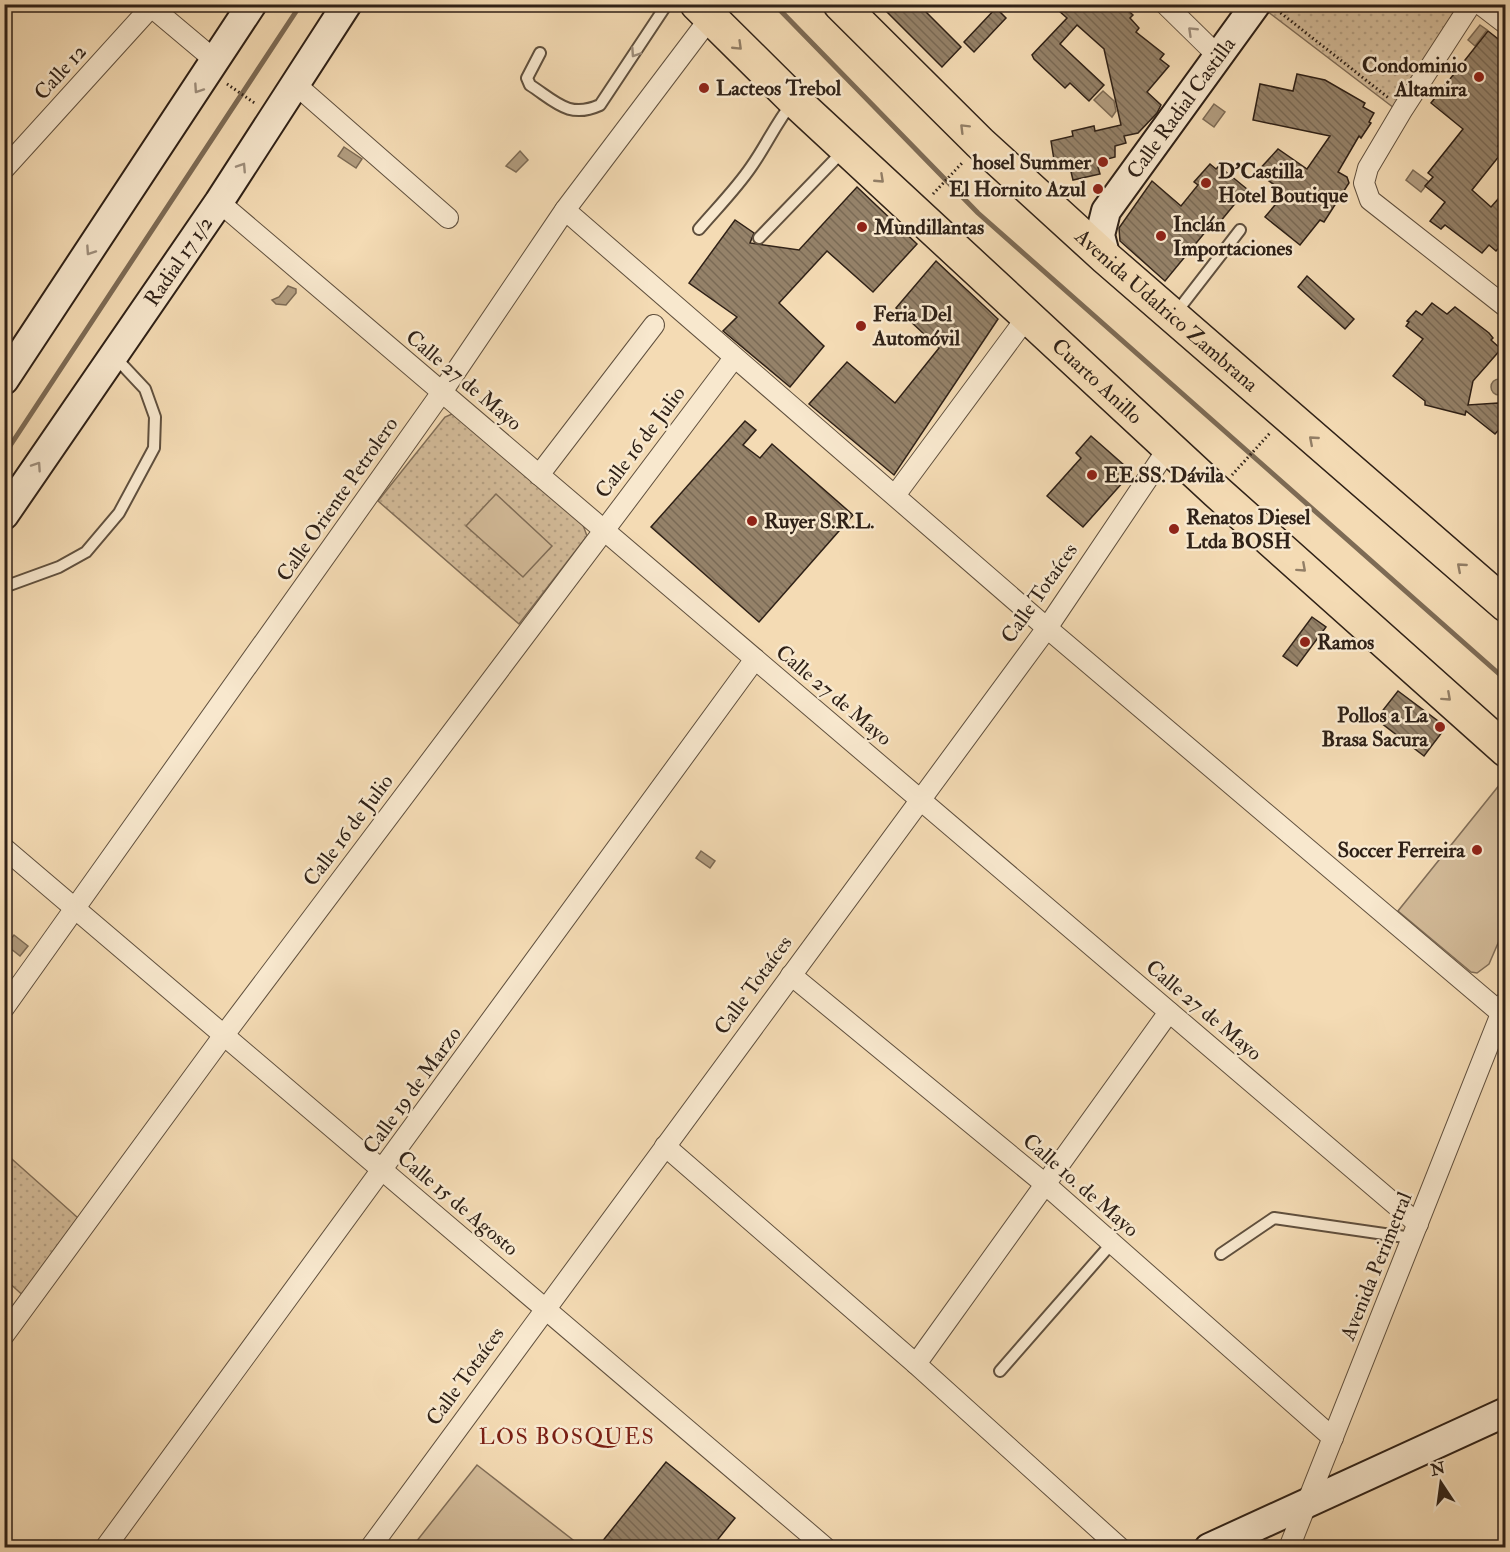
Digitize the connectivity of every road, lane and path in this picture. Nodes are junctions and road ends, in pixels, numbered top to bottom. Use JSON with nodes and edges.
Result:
{"nodes":[{"id":1,"x":252,"y":4,"type":"edge"},
{"id":2,"x":346,"y":4,"type":"edge"},
{"id":3,"x":667,"y":4,"type":"edge"},
{"id":4,"x":840,"y":4,"type":"edge"},
{"id":5,"x":1165,"y":4,"type":"edge"},
{"id":6,"x":1256,"y":4,"type":"edge"},
{"id":7,"x":1275,"y":4,"type":"edge"},
{"id":8,"x":1472,"y":4,"type":"edge"},
{"id":9,"x":1480,"y":4,"type":"edge"},
{"id":10,"x":150,"y":6,"type":"edge"},
{"id":11,"x":703,"y":11,"type":"edge"},
{"id":12,"x":1506,"y":24,"type":"edge"},
{"id":13,"x":540,"y":53,"type":"dead end"},
{"id":14,"x":1219,"y":57,"type":"junction"},
{"id":15,"x":217,"y":62,"type":"junction"},
{"id":16,"x":295,"y":84,"type":"junction"},
{"id":17,"x":231,"y":87,"type":"dead end"},
{"id":18,"x":794,"y":100,"type":"junction"},
{"id":19,"x":252,"y":101,"type":"dead end"},
{"id":20,"x":1403,"y":109,"type":"junction"},
{"id":21,"x":846,"y":147,"type":"junction"},
{"id":22,"x":960,"y":165,"type":"dead end"},
{"id":23,"x":4,"y":169,"type":"edge"},
{"id":24,"x":933,"y":195,"type":"dead end"},
{"id":25,"x":219,"y":202,"type":"junction"},
{"id":26,"x":565,"y":210,"type":"junction"},
{"id":27,"x":1106,"y":212,"type":"junction"},
{"id":28,"x":448,"y":218,"type":"dead end"},
{"id":29,"x":1067,"y":223,"type":"junction"},
{"id":30,"x":699,"y":229,"type":"dead end"},
{"id":31,"x":1240,"y":230,"type":"dead end"},
{"id":32,"x":759,"y":238,"type":"dead end"},
{"id":33,"x":1106,"y":258,"type":"junction"},
{"id":34,"x":1506,"y":307,"type":"edge"},
{"id":35,"x":1173,"y":316,"type":"junction"},
{"id":36,"x":1027,"y":317,"type":"junction"},
{"id":37,"x":654,"y":325,"type":"dead end"},
{"id":38,"x":113,"y":356,"type":"junction"},
{"id":39,"x":734,"y":358,"type":"junction"},
{"id":40,"x":4,"y":380,"type":"edge"},
{"id":41,"x":442,"y":392,"type":"junction"},
{"id":42,"x":1266,"y":438,"type":"dead end"},
{"id":43,"x":1169,"y":447,"type":"junction"},
{"id":44,"x":1234,"y":474,"type":"dead end"},
{"id":45,"x":540,"y":476,"type":"junction"},
{"id":46,"x":896,"y":494,"type":"junction"},
{"id":47,"x":8,"y":500,"type":"edge"},
{"id":48,"x":604,"y":530,"type":"junction"},
{"id":49,"x":4,"y":587,"type":"edge"},
{"id":50,"x":1506,"y":605,"type":"edge"},
{"id":51,"x":1047,"y":628,"type":"junction"},
{"id":52,"x":755,"y":659,"type":"junction"},
{"id":53,"x":1506,"y":750,"type":"edge"},
{"id":54,"x":920,"y":799,"type":"junction"},
{"id":55,"x":4,"y":848,"type":"edge"},
{"id":56,"x":77,"y":910,"type":"junction"},
{"id":57,"x":791,"y":975,"type":"junction"},
{"id":58,"x":1503,"y":1007,"type":"edge"},
{"id":59,"x":4,"y":1008,"type":"edge"},
{"id":60,"x":1169,"y":1012,"type":"junction"},
{"id":61,"x":224,"y":1035,"type":"junction"},
{"id":62,"x":664,"y":1146,"type":"junction"},
{"id":63,"x":383,"y":1171,"type":"junction"},
{"id":64,"x":1045,"y":1184,"type":"junction"},
{"id":65,"x":1415,"y":1231,"type":"junction"},
{"id":66,"x":1112,"y":1244,"type":"junction"},
{"id":67,"x":1221,"y":1254,"type":"dead end"},
{"id":68,"x":544,"y":1308,"type":"junction"},
{"id":69,"x":4,"y":1335,"type":"edge"},
{"id":70,"x":916,"y":1364,"type":"junction"},
{"id":71,"x":1000,"y":1371,"type":"dead end"},
{"id":72,"x":1506,"y":1412,"type":"edge"},
{"id":73,"x":1334,"y":1438,"type":"junction"},
{"id":74,"x":1308,"y":1501,"type":"junction"},
{"id":75,"x":105,"y":1548,"type":"edge"},
{"id":76,"x":370,"y":1548,"type":"edge"},
{"id":77,"x":826,"y":1548,"type":"edge"},
{"id":78,"x":1120,"y":1548,"type":"edge"},
{"id":79,"x":1209,"y":1548,"type":"edge"},
{"id":80,"x":1289,"y":1548,"type":"edge"}],
"edges":[{"from":1,"to":15,"type":"main road"},
{"from":2,"to":16,"type":"main road","name":"Radial 17 1/2"},
{"from":3,"to":13,"type":"lane","one_way":true},
{"from":29,"to":4,"type":"highway","name":"Avenida Udalrico Zambrana","one_way":true},
{"from":14,"to":5,"type":"street","one_way":true},
{"from":6,"to":14,"type":"main road","name":"Calle Radial Castilla"},
{"from":7,"to":20,"type":"path"},
{"from":8,"to":20,"type":"street"},
{"from":9,"to":12,"type":"street"},
{"from":10,"to":15,"type":"street"},
{"from":10,"to":23,"type":"street","name":"Calle 12"},
{"from":11,"to":18,"type":"highway","name":"Cuarto Anillo","one_way":true},
{"from":11,"to":26,"type":"street","name":"Calle Oriente Petrolero"},
{"from":14,"to":27,"type":"main road","name":"Calle Radial Castilla"},
{"from":15,"to":40,"type":"main road","one_way":true},
{"from":25,"to":16,"type":"main road","name":"Radial 17 1/2","one_way":true},
{"from":16,"to":28,"type":"street"},
{"from":17,"to":19,"type":"path"},
{"from":18,"to":21,"type":"highway","name":"Cuarto Anillo"},
{"from":18,"to":30,"type":"lane"},
{"from":20,"to":34,"type":"street"},
{"from":21,"to":32,"type":"lane"},
{"from":21,"to":36,"type":"highway","name":"Cuarto Anillo","one_way":true},
{"from":22,"to":24,"type":"path"},
{"from":25,"to":38,"type":"main road","name":"Radial 17 1/2"},
{"from":25,"to":41,"type":"street","name":"Calle 27 de Mayo"},
{"from":26,"to":39,"type":"street"},
{"from":26,"to":41,"type":"street","name":"Calle Oriente Petrolero"},
{"from":27,"to":29,"type":"main road"},
{"from":27,"to":33,"type":"main road","name":"Calle Radial Castilla"},
{"from":29,"to":33,"type":"highway","name":"Avenida Udalrico Zambrana"},
{"from":31,"to":35,"type":"lane"},
{"from":33,"to":35,"type":"highway","name":"Avenida Udalrico Zambrana"},
{"from":50,"to":35,"type":"highway","name":"Avenida Udalrico Zambrana","one_way":true},
{"from":36,"to":43,"type":"highway","name":"Cuarto Anillo"},
{"from":36,"to":46,"type":"street"},
{"from":37,"to":45,"type":"street"},
{"from":47,"to":38,"type":"main road","name":"Radial 17 1/2","one_way":true},
{"from":38,"to":49,"type":"lane"},
{"from":39,"to":46,"type":"street"},
{"from":39,"to":48,"type":"street","name":"Calle 16 de Julio"},
{"from":41,"to":45,"type":"street","name":"Calle 27 de Mayo"},
{"from":41,"to":56,"type":"street","name":"Calle Oriente Petrolero"},
{"from":42,"to":44,"type":"path"},
{"from":43,"to":51,"type":"street","name":"Calle Totaíces"},
{"from":43,"to":53,"type":"highway","name":"Cuarto Anillo","one_way":true},
{"from":45,"to":48,"type":"street","name":"Calle 27 de Mayo"},
{"from":46,"to":51,"type":"street"},
{"from":48,"to":52,"type":"street","name":"Calle 27 de Mayo"},
{"from":48,"to":61,"type":"street","name":"Calle 16 de Julio"},
{"from":51,"to":54,"type":"street","name":"Calle Totaíces"},
{"from":51,"to":58,"type":"street"},
{"from":52,"to":54,"type":"street","name":"Calle 27 de Mayo"},
{"from":52,"to":63,"type":"street","name":"Calle 19 de Marzo"},
{"from":54,"to":57,"type":"street","name":"Calle Totaíces"},
{"from":54,"to":60,"type":"street","name":"Calle 27 de Mayo"},
{"from":55,"to":56,"type":"street","name":"Calle 15 de Agosto"},
{"from":56,"to":59,"type":"street","name":"Calle Oriente Petrolero"},
{"from":56,"to":61,"type":"street","name":"Calle 15 de Agosto"},
{"from":57,"to":62,"type":"street","name":"Calle Totaíces"},
{"from":57,"to":64,"type":"street","name":"Calle 1o. de Mayo"},
{"from":58,"to":65,"type":"street","name":"Avenida Perimetral"},
{"from":60,"to":64,"type":"street"},
{"from":60,"to":65,"type":"street","name":"Calle 27 de Mayo"},
{"from":61,"to":63,"type":"street","name":"Calle 15 de Agosto"},
{"from":61,"to":69,"type":"street","name":"Calle 16 de Julio"},
{"from":62,"to":68,"type":"street","name":"Calle Totaíces"},
{"from":62,"to":70,"type":"street"},
{"from":63,"to":68,"type":"street","name":"Calle 15 de Agosto"},
{"from":63,"to":75,"type":"street","name":"Calle 19 de Marzo"},
{"from":64,"to":66,"type":"street","name":"Calle 1o. de Mayo"},
{"from":64,"to":70,"type":"street"},
{"from":65,"to":67,"type":"lane"},
{"from":65,"to":73,"type":"street","name":"Avenida Perimetral"},
{"from":66,"to":71,"type":"lane"},
{"from":66,"to":73,"type":"street","name":"Calle 1o. de Mayo"},
{"from":68,"to":76,"type":"street","name":"Calle Totaíces"},
{"from":68,"to":77,"type":"street","name":"Calle 15 de Agosto"},
{"from":70,"to":78,"type":"street"},
{"from":72,"to":74,"type":"main road"},
{"from":73,"to":74,"type":"street","name":"Avenida Perimetral"},
{"from":74,"to":79,"type":"main road"},
{"from":74,"to":80,"type":"street","name":"Avenida Perimetral"}]}
